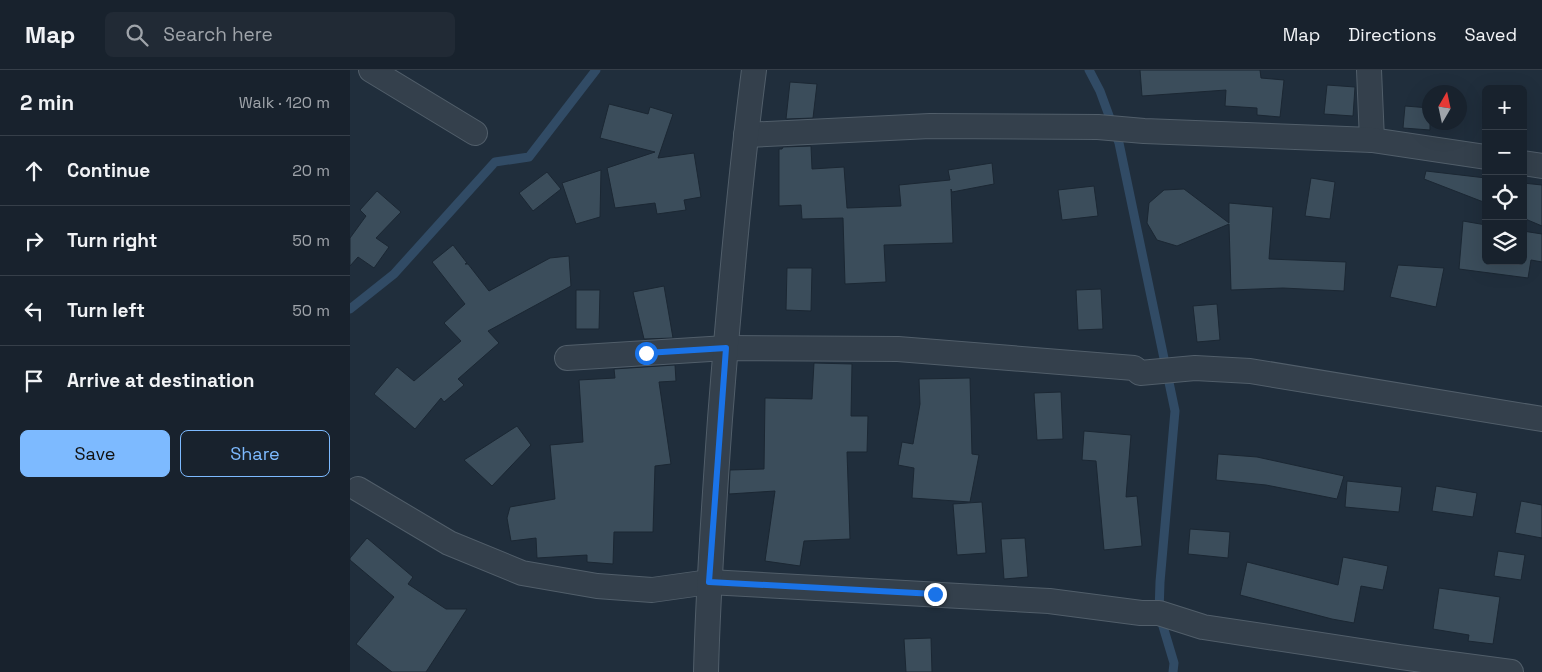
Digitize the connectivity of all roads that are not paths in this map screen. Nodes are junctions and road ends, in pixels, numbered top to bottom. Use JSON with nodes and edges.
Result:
{"nodes":[{"id":1,"x":371,"y":70,"type":"edge"},
{"id":2,"x":754,"y":70,"type":"edge"},
{"id":3,"x":1369,"y":70,"type":"edge"},
{"id":4,"x":475,"y":133,"type":"dead end"},
{"id":5,"x":746,"y":135,"type":"junction"},
{"id":6,"x":1372,"y":140,"type":"junction"},
{"id":7,"x":1482,"y":156,"type":"edge"},
{"id":8,"x":1527,"y":164,"type":"edge"},
{"id":9,"x":1542,"y":166,"type":"edge"},
{"id":10,"x":726,"y":348,"type":"junction"},
{"id":11,"x":566,"y":358,"type":"dead end"},
{"id":12,"x":1542,"y":419,"type":"edge"},
{"id":13,"x":358,"y":490,"type":"dead end"},
{"id":14,"x":709,"y":582,"type":"junction"},
{"id":15,"x":706,"y":672,"type":"edge"},
{"id":16,"x":1511,"y":672,"type":"edge"}],
"edges":[{"from":1,"to":4,"type":"street"},
{"from":2,"to":5,"type":"street"},
{"from":3,"to":6,"type":"street"},
{"from":5,"to":6,"type":"street"},
{"from":5,"to":10,"type":"street"},
{"from":6,"to":7,"type":"street"},
{"from":8,"to":9,"type":"street"},
{"from":10,"to":11,"type":"street"},
{"from":10,"to":12,"type":"street"},
{"from":10,"to":14,"type":"street"},
{"from":13,"to":14,"type":"street"},
{"from":14,"to":15,"type":"street"},
{"from":14,"to":16,"type":"street"}]}
